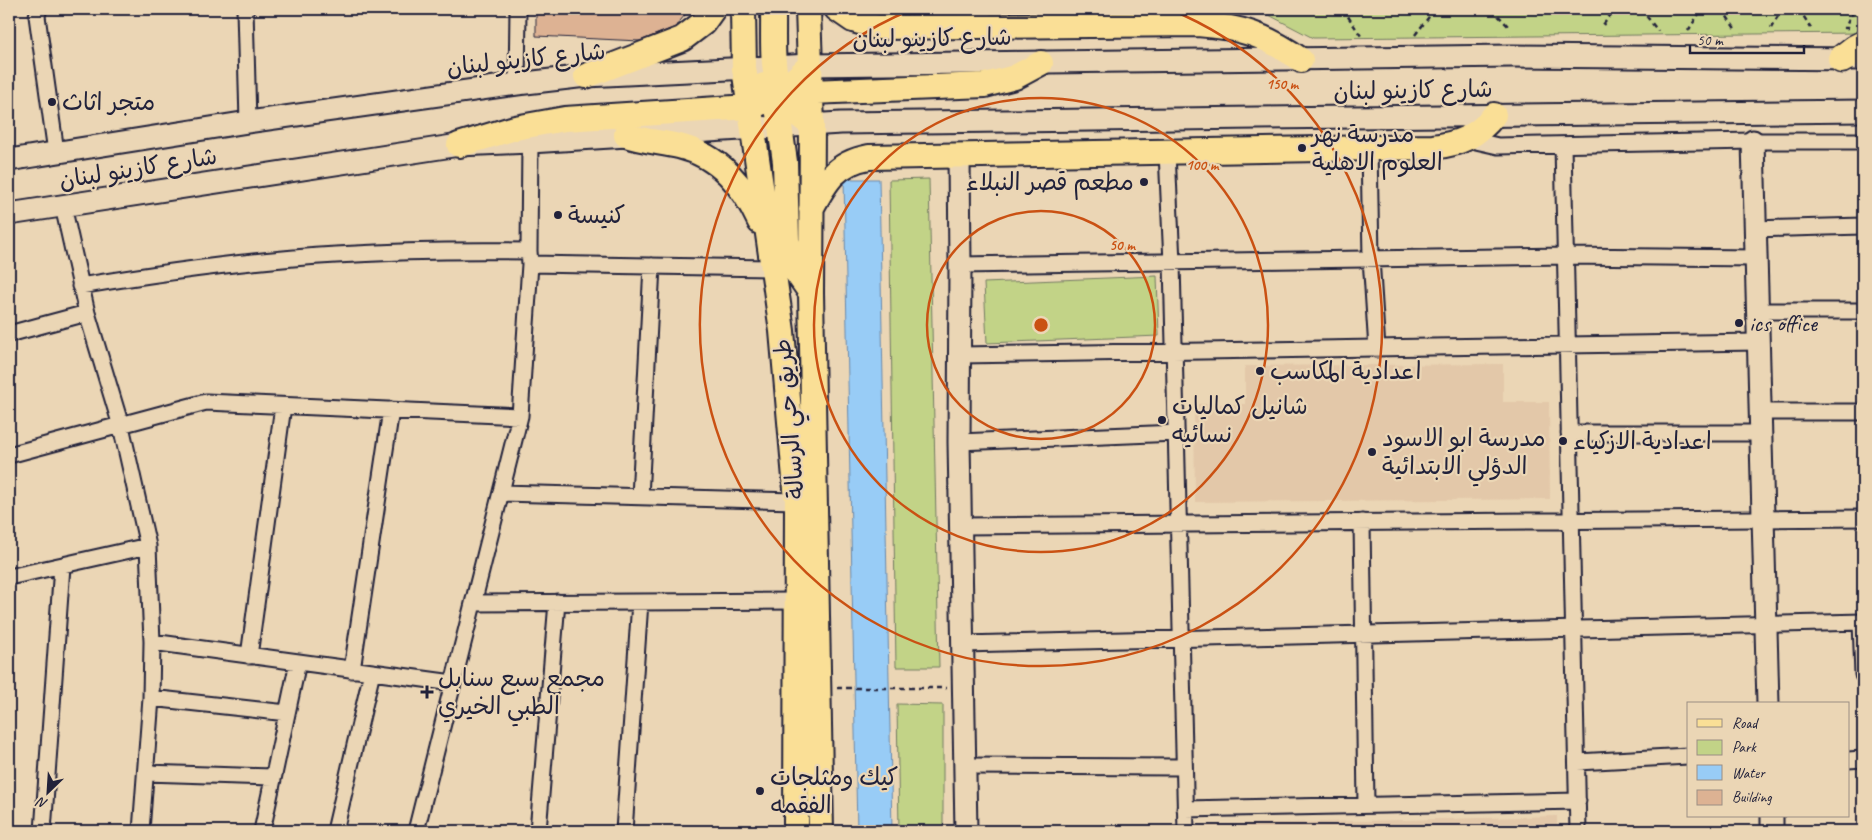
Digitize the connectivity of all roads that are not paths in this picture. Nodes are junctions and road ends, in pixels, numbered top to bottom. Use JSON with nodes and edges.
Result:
{"nodes":[{"id":1,"x":39,"y":9,"type":"edge"},
{"id":2,"x":245,"y":9,"type":"edge"},
{"id":3,"x":518,"y":9,"type":"edge"},
{"id":4,"x":713,"y":9,"type":"edge"},
{"id":5,"x":744,"y":9,"type":"edge"},
{"id":6,"x":773,"y":9,"type":"edge"},
{"id":7,"x":808,"y":9,"type":"edge"},
{"id":8,"x":837,"y":9,"type":"edge"},
{"id":9,"x":980,"y":18,"type":"edge"},
{"id":10,"x":1853,"y":48,"type":"edge"},
{"id":11,"x":1301,"y":60,"type":"junction"},
{"id":12,"x":1041,"y":63,"type":"junction"},
{"id":13,"x":810,"y":65,"type":"junction"},
{"id":14,"x":774,"y":66,"type":"junction"},
{"id":15,"x":744,"y":68,"type":"junction"},
{"id":16,"x":586,"y":76,"type":"junction"},
{"id":17,"x":517,"y":84,"type":"junction"},
{"id":18,"x":811,"y":92,"type":"junction"},
{"id":19,"x":779,"y":105,"type":"junction"},
{"id":20,"x":1863,"y":111,"type":"edge"},
{"id":21,"x":1494,"y":115,"type":"junction"},
{"id":22,"x":751,"y":118,"type":"junction"},
{"id":23,"x":248,"y":122,"type":"junction"},
{"id":24,"x":812,"y":125,"type":"junction"},
{"id":25,"x":626,"y":135,"type":"junction"},
{"id":26,"x":1467,"y":139,"type":"junction"},
{"id":27,"x":1753,"y":141,"type":"junction"},
{"id":28,"x":1863,"y":141,"type":"edge"},
{"id":29,"x":530,"y":142,"type":"junction"},
{"id":30,"x":459,"y":145,"type":"junction"},
{"id":31,"x":1563,"y":145,"type":"junction"},
{"id":32,"x":1369,"y":148,"type":"junction"},
{"id":33,"x":56,"y":152,"type":"junction"},
{"id":34,"x":1167,"y":152,"type":"junction"},
{"id":35,"x":959,"y":156,"type":"junction"},
{"id":36,"x":9,"y":160,"type":"edge"},
{"id":37,"x":63,"y":206,"type":"junction"},
{"id":38,"x":810,"y":210,"type":"junction"},
{"id":39,"x":9,"y":214,"type":"edge"},
{"id":40,"x":1863,"y":226,"type":"edge"},
{"id":41,"x":1754,"y":229,"type":"junction"},
{"id":42,"x":1566,"y":256,"type":"junction"},
{"id":43,"x":771,"y":257,"type":"junction"},
{"id":44,"x":530,"y":258,"type":"junction"},
{"id":45,"x":1372,"y":258,"type":"junction"},
{"id":46,"x":1755,"y":258,"type":"junction"},
{"id":47,"x":1172,"y":263,"type":"junction"},
{"id":48,"x":960,"y":265,"type":"junction"},
{"id":49,"x":652,"y":266,"type":"junction"},
{"id":50,"x":80,"y":286,"type":"junction"},
{"id":51,"x":811,"y":293,"type":"junction"},
{"id":52,"x":1757,"y":311,"type":"junction"},
{"id":53,"x":1863,"y":311,"type":"edge"},
{"id":54,"x":87,"y":313,"type":"junction"},
{"id":55,"x":9,"y":334,"type":"edge"},
{"id":56,"x":1758,"y":342,"type":"junction"},
{"id":57,"x":1568,"y":346,"type":"junction"},
{"id":58,"x":1377,"y":349,"type":"junction"},
{"id":59,"x":1174,"y":350,"type":"junction"},
{"id":60,"x":960,"y":355,"type":"junction"},
{"id":61,"x":283,"y":406,"type":"junction"},
{"id":62,"x":390,"y":410,"type":"junction"},
{"id":63,"x":1760,"y":412,"type":"junction"},
{"id":64,"x":1863,"y":412,"type":"edge"},
{"id":65,"x":520,"y":416,"type":"junction"},
{"id":66,"x":121,"y":426,"type":"junction"},
{"id":67,"x":1176,"y":433,"type":"junction"},
{"id":68,"x":1570,"y":433,"type":"junction"},
{"id":69,"x":1760,"y":434,"type":"junction"},
{"id":70,"x":959,"y":442,"type":"junction"},
{"id":71,"x":9,"y":456,"type":"edge"},
{"id":72,"x":501,"y":493,"type":"junction"},
{"id":73,"x":640,"y":497,"type":"junction"},
{"id":74,"x":797,"y":501,"type":"junction"},
{"id":75,"x":1863,"y":518,"type":"edge"},
{"id":76,"x":1763,"y":519,"type":"junction"},
{"id":77,"x":1571,"y":520,"type":"junction"},
{"id":78,"x":1362,"y":522,"type":"junction"},
{"id":79,"x":1178,"y":524,"type":"junction"},
{"id":80,"x":960,"y":526,"type":"junction"},
{"id":81,"x":148,"y":546,"type":"junction"},
{"id":82,"x":62,"y":566,"type":"junction"},
{"id":83,"x":9,"y":577,"type":"edge"},
{"id":84,"x":474,"y":602,"type":"junction"},
{"id":85,"x":557,"y":602,"type":"junction"},
{"id":86,"x":640,"y":602,"type":"junction"},
{"id":87,"x":796,"y":602,"type":"junction"},
{"id":88,"x":1862,"y":622,"type":"edge"},
{"id":89,"x":1766,"y":624,"type":"junction"},
{"id":90,"x":1574,"y":629,"type":"junction"},
{"id":91,"x":1363,"y":634,"type":"junction"},
{"id":92,"x":1181,"y":638,"type":"junction"},
{"id":93,"x":152,"y":642,"type":"junction"},
{"id":94,"x":962,"y":644,"type":"junction"},
{"id":95,"x":249,"y":656,"type":"junction"},
{"id":96,"x":298,"y":662,"type":"junction"},
{"id":97,"x":352,"y":670,"type":"junction"},
{"id":98,"x":372,"y":672,"type":"junction"},
{"id":99,"x":1863,"y":676,"type":"edge"},
{"id":100,"x":454,"y":683,"type":"junction"},
{"id":101,"x":151,"y":698,"type":"junction"},
{"id":102,"x":1768,"y":702,"type":"edge"},
{"id":103,"x":288,"y":712,"type":"junction"},
{"id":104,"x":1687,"y":756,"type":"edge"},
{"id":105,"x":1863,"y":759,"type":"edge"},
{"id":106,"x":1850,"y":760,"type":"edge"},
{"id":107,"x":1577,"y":762,"type":"junction"},
{"id":108,"x":965,"y":766,"type":"junction"},
{"id":109,"x":1184,"y":767,"type":"junction"},
{"id":110,"x":146,"y":773,"type":"junction"},
{"id":111,"x":273,"y":777,"type":"junction"},
{"id":112,"x":1578,"y":801,"type":"junction"},
{"id":113,"x":1366,"y":805,"type":"junction"},
{"id":114,"x":1185,"y":809,"type":"junction"},
{"id":115,"x":1772,"y":818,"type":"edge"},
{"id":116,"x":43,"y":831,"type":"edge"},
{"id":117,"x":141,"y":831,"type":"edge"},
{"id":118,"x":262,"y":831,"type":"edge"},
{"id":119,"x":335,"y":831,"type":"edge"},
{"id":120,"x":416,"y":831,"type":"edge"},
{"id":121,"x":538,"y":831,"type":"edge"},
{"id":122,"x":624,"y":831,"type":"edge"},
{"id":123,"x":796,"y":831,"type":"edge"},
{"id":124,"x":821,"y":831,"type":"edge"},
{"id":125,"x":966,"y":831,"type":"edge"},
{"id":126,"x":1186,"y":831,"type":"edge"},
{"id":127,"x":1578,"y":831,"type":"edge"},
{"id":128,"x":1772,"y":831,"type":"edge"}],
"edges":[{"from":1,"to":33,"type":"street"},
{"from":2,"to":23,"type":"street"},
{"from":3,"to":17,"type":"street"},
{"from":4,"to":16,"type":"main road"},
{"from":5,"to":15,"type":"main road","name":"طريق حي الرسالة"},
{"from":6,"to":14,"type":"main road"},
{"from":7,"to":13,"type":"main road","name":"طريق حي الرسالة"},
{"from":8,"to":9,"type":"main road"},
{"from":9,"to":11,"type":"main road"},
{"from":10,"to":11,"type":"main road","name":"شارع كازينو لبنان"},
{"from":11,"to":12,"type":"main road","name":"شارع كازينو لبنان"},
{"from":12,"to":13,"type":"main road","name":"شارع كازينو لبنان"},
{"from":12,"to":18,"type":"main road"},
{"from":13,"to":14,"type":"main road","name":"شارع كازينو لبنان"},
{"from":13,"to":18,"type":"main road","name":"طريق حي الرسالة"},
{"from":13,"to":19,"type":"main road"},
{"from":14,"to":15,"type":"main road","name":"شارع كازينو لبنان"},
{"from":14,"to":19,"type":"main road"},
{"from":15,"to":16,"type":"main road","name":"شارع كازينو لبنان"},
{"from":15,"to":19,"type":"main road"},
{"from":15,"to":22,"type":"main road","name":"طريق حي الرسالة"},
{"from":16,"to":17,"type":"main road","name":"شارع كازينو لبنان"},
{"from":17,"to":23,"type":"main road","name":"شارع كازينو لبنان"},
{"from":18,"to":19,"type":"main road"},
{"from":18,"to":24,"type":"main road","name":"طريق حي الرسالة"},
{"from":19,"to":22,"type":"main road"},
{"from":19,"to":24,"type":"main road"},
{"from":19,"to":51,"type":"main road"},
{"from":20,"to":21,"type":"main road","name":"شارع كازينو لبنان"},
{"from":21,"to":24,"type":"main road","name":"شارع كازينو لبنان"},
{"from":21,"to":26,"type":"main road"},
{"from":22,"to":25,"type":"main road","name":"شارع كازينو لبنان"},
{"from":22,"to":30,"type":"main road"},
{"from":22,"to":43,"type":"main road","name":"طريق حي الرسالة"},
{"from":23,"to":33,"type":"main road","name":"شارع كازينو لبنان"},
{"from":24,"to":38,"type":"main road","name":"طريق حي الرسالة"},
{"from":25,"to":29,"type":"main road","name":"شارع كازينو لبنان"},
{"from":25,"to":43,"type":"main road"},
{"from":26,"to":31,"type":"street"},
{"from":26,"to":32,"type":"main road"},
{"from":27,"to":28,"type":"street"},
{"from":27,"to":31,"type":"street"},
{"from":27,"to":41,"type":"main road"},
{"from":29,"to":30,"type":"main road","name":"شارع كازينو لبنان"},
{"from":29,"to":44,"type":"street"},
{"from":30,"to":37,"type":"main road","name":"شارع كازينو لبنان"},
{"from":31,"to":42,"type":"street"},
{"from":32,"to":34,"type":"main road"},
{"from":32,"to":45,"type":"street"},
{"from":33,"to":36,"type":"main road","name":"شارع كازينو لبنان"},
{"from":34,"to":35,"type":"main road"},
{"from":34,"to":47,"type":"street"},
{"from":35,"to":38,"type":"main road"},
{"from":35,"to":48,"type":"main road"},
{"from":37,"to":39,"type":"main road","name":"شارع كازينو لبنان"},
{"from":37,"to":50,"type":"street"},
{"from":38,"to":51,"type":"main road","name":"طريق حي الرسالة"},
{"from":40,"to":41,"type":"street"},
{"from":41,"to":46,"type":"main road"},
{"from":42,"to":45,"type":"street"},
{"from":42,"to":46,"type":"street"},
{"from":42,"to":57,"type":"street"},
{"from":43,"to":49,"type":"street"},
{"from":43,"to":74,"type":"main road","name":"طريق حي الرسالة"},
{"from":44,"to":49,"type":"street"},
{"from":44,"to":50,"type":"street"},
{"from":44,"to":65,"type":"street"},
{"from":45,"to":47,"type":"street"},
{"from":45,"to":58,"type":"street"},
{"from":46,"to":52,"type":"main road"},
{"from":47,"to":48,"type":"street"},
{"from":47,"to":59,"type":"street"},
{"from":48,"to":60,"type":"main road"},
{"from":49,"to":73,"type":"street"},
{"from":50,"to":54,"type":"street"},
{"from":51,"to":124,"type":"main road","name":"طريق حي الرسالة"},
{"from":52,"to":53,"type":"street"},
{"from":52,"to":56,"type":"main road"},
{"from":54,"to":55,"type":"street"},
{"from":54,"to":66,"type":"street"},
{"from":56,"to":57,"type":"street"},
{"from":56,"to":63,"type":"main road"},
{"from":57,"to":58,"type":"street"},
{"from":57,"to":68,"type":"street"},
{"from":58,"to":59,"type":"street"},
{"from":59,"to":60,"type":"street"},
{"from":59,"to":67,"type":"street"},
{"from":60,"to":70,"type":"main road"},
{"from":61,"to":62,"type":"street"},
{"from":61,"to":66,"type":"street"},
{"from":61,"to":95,"type":"street"},
{"from":62,"to":65,"type":"street"},
{"from":62,"to":97,"type":"street"},
{"from":63,"to":64,"type":"street"},
{"from":63,"to":69,"type":"main road"},
{"from":65,"to":72,"type":"street"},
{"from":66,"to":71,"type":"street"},
{"from":66,"to":81,"type":"street"},
{"from":67,"to":70,"type":"street"},
{"from":67,"to":79,"type":"street"},
{"from":68,"to":69,"type":"street"},
{"from":68,"to":77,"type":"street"},
{"from":69,"to":76,"type":"main road"},
{"from":70,"to":80,"type":"main road"},
{"from":72,"to":73,"type":"street"},
{"from":72,"to":84,"type":"street"},
{"from":73,"to":74,"type":"street"},
{"from":74,"to":87,"type":"main road","name":"طريق حي الرسالة"},
{"from":75,"to":76,"type":"street"},
{"from":76,"to":77,"type":"street"},
{"from":76,"to":89,"type":"main road"},
{"from":77,"to":78,"type":"street"},
{"from":77,"to":90,"type":"street"},
{"from":78,"to":79,"type":"street"},
{"from":78,"to":91,"type":"street"},
{"from":79,"to":80,"type":"street"},
{"from":79,"to":92,"type":"street"},
{"from":80,"to":94,"type":"main road"},
{"from":81,"to":82,"type":"street"},
{"from":81,"to":93,"type":"street"},
{"from":82,"to":83,"type":"street"},
{"from":82,"to":116,"type":"street"},
{"from":84,"to":85,"type":"street"},
{"from":84,"to":100,"type":"street"},
{"from":85,"to":86,"type":"street"},
{"from":85,"to":121,"type":"street"},
{"from":86,"to":87,"type":"street"},
{"from":86,"to":122,"type":"street"},
{"from":87,"to":123,"type":"main road","name":"طريق حي الرسالة"},
{"from":88,"to":89,"type":"street"},
{"from":88,"to":99,"type":"street"},
{"from":89,"to":90,"type":"street"},
{"from":89,"to":102,"type":"main road"},
{"from":90,"to":91,"type":"street"},
{"from":90,"to":107,"type":"street"},
{"from":91,"to":92,"type":"street"},
{"from":91,"to":113,"type":"street"},
{"from":92,"to":94,"type":"street"},
{"from":92,"to":109,"type":"street"},
{"from":93,"to":95,"type":"street"},
{"from":93,"to":101,"type":"street"},
{"from":94,"to":108,"type":"main road"},
{"from":95,"to":96,"type":"street"},
{"from":96,"to":97,"type":"street"},
{"from":96,"to":103,"type":"street"},
{"from":97,"to":98,"type":"street"},
{"from":98,"to":100,"type":"street"},
{"from":98,"to":119,"type":"street"},
{"from":100,"to":120,"type":"street"},
{"from":101,"to":103,"type":"street"},
{"from":101,"to":110,"type":"street"},
{"from":103,"to":111,"type":"street"},
{"from":104,"to":107,"type":"street"},
{"from":105,"to":106,"type":"street"},
{"from":107,"to":112,"type":"street"},
{"from":108,"to":109,"type":"street"},
{"from":108,"to":125,"type":"main road"},
{"from":109,"to":114,"type":"street"},
{"from":110,"to":111,"type":"street"},
{"from":110,"to":117,"type":"street"},
{"from":111,"to":118,"type":"street"},
{"from":112,"to":113,"type":"street"},
{"from":112,"to":127,"type":"street"},
{"from":113,"to":114,"type":"street"},
{"from":114,"to":126,"type":"street"},
{"from":115,"to":128,"type":"main road"}]}
